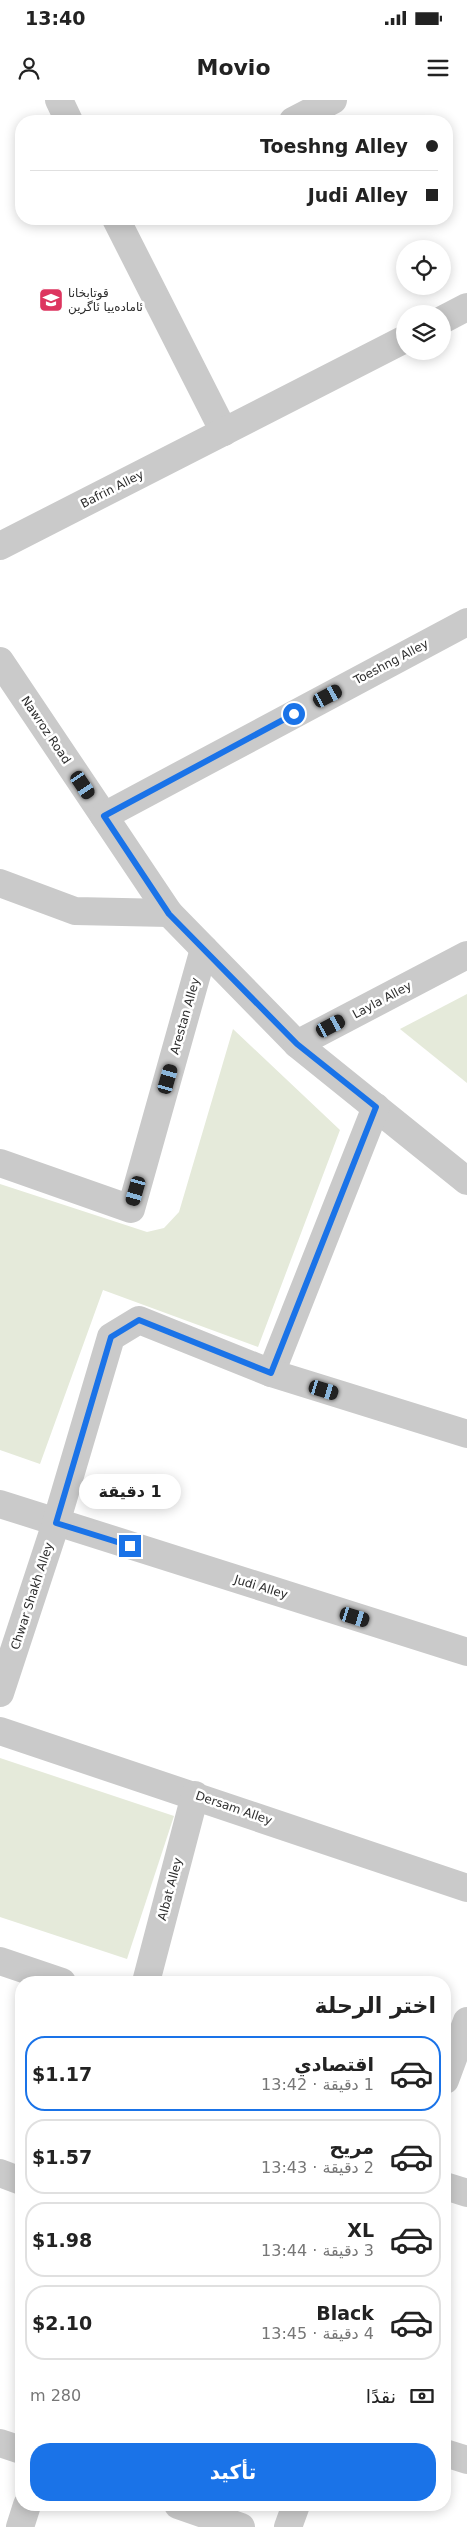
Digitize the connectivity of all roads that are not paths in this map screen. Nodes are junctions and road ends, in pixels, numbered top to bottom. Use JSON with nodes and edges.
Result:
{"nodes":[{"id":1,"x":59,"y":100,"type":"edge"},
{"id":2,"x":333,"y":100,"type":"edge"},
{"id":3,"x":66,"y":115,"type":"edge"},
{"id":4,"x":304,"y":115,"type":"edge"},
{"id":5,"x":119,"y":225,"type":"edge"},
{"id":6,"x":467,"y":307,"type":"edge"},
{"id":7,"x":451,"y":315,"type":"edge"},
{"id":8,"x":396,"y":344,"type":"edge"},
{"id":9,"x":224,"y":432,"type":"junction"},
{"id":10,"x":0,"y":546,"type":"edge"},
{"id":11,"x":467,"y":622,"type":"edge"},
{"id":12,"x":0,"y":661,"type":"edge"},
{"id":13,"x":104,"y":816,"type":"junction"},
{"id":14,"x":0,"y":883,"type":"edge"},
{"id":15,"x":169,"y":914,"type":"junction"},
{"id":16,"x":204,"y":949,"type":"junction"},
{"id":17,"x":467,"y":955,"type":"edge"},
{"id":18,"x":297,"y":1044,"type":"junction"},
{"id":19,"x":376,"y":1107,"type":"junction"},
{"id":20,"x":0,"y":1163,"type":"edge"},
{"id":21,"x":467,"y":1181,"type":"edge"},
{"id":22,"x":271,"y":1373,"type":"junction"},
{"id":23,"x":467,"y":1434,"type":"edge"},
{"id":24,"x":0,"y":1504,"type":"edge"},
{"id":25,"x":56,"y":1523,"type":"junction"},
{"id":26,"x":467,"y":1652,"type":"edge"},
{"id":27,"x":0,"y":1693,"type":"edge"},
{"id":28,"x":0,"y":1731,"type":"edge"},
{"id":29,"x":195,"y":1795,"type":"junction"},
{"id":30,"x":467,"y":1888,"type":"edge"},
{"id":31,"x":0,"y":1961,"type":"edge"},
{"id":32,"x":44,"y":1976,"type":"edge"},
{"id":33,"x":148,"y":1976,"type":"edge"},
{"id":34,"x":467,"y":2021,"type":"edge"},
{"id":35,"x":451,"y":2064,"type":"edge"},
{"id":36,"x":0,"y":2173,"type":"edge"},
{"id":37,"x":15,"y":2179,"type":"edge"},
{"id":38,"x":451,"y":2188,"type":"edge"},
{"id":39,"x":467,"y":2193,"type":"edge"},
{"id":40,"x":0,"y":2443,"type":"edge"},
{"id":41,"x":15,"y":2448,"type":"edge"},
{"id":42,"x":451,"y":2455,"type":"edge"},
{"id":43,"x":467,"y":2460,"type":"edge"},
{"id":44,"x":25,"y":2511,"type":"edge"},
{"id":45,"x":195,"y":2511,"type":"edge"},
{"id":46,"x":294,"y":2511,"type":"edge"},
{"id":47,"x":20,"y":2527,"type":"edge"},
{"id":48,"x":241,"y":2527,"type":"edge"},
{"id":49,"x":288,"y":2527,"type":"edge"}],
"edges":[{"from":1,"to":3,"type":"street"},
{"from":2,"to":4,"type":"street"},
{"from":5,"to":9,"type":"street"},
{"from":6,"to":7,"type":"street"},
{"from":8,"to":9,"type":"street","name":"Bafrin Alley"},
{"from":9,"to":10,"type":"street","name":"Bafrin Alley"},
{"from":11,"to":13,"type":"street","name":"Toeshng Alley"},
{"from":12,"to":13,"type":"street","name":"Nawroz Road"},
{"from":13,"to":15,"type":"street","name":"Nawroz Road"},
{"from":14,"to":15,"type":"street"},
{"from":15,"to":16,"type":"street","name":"Nawroz Road"},
{"from":16,"to":18,"type":"street","name":"Nawroz Road"},
{"from":16,"to":20,"type":"street","name":"Arestan Alley"},
{"from":17,"to":18,"type":"street","name":"Layla Alley"},
{"from":18,"to":19,"type":"street","name":"Nawroz Road"},
{"from":19,"to":21,"type":"street","name":"Nawroz Road"},
{"from":19,"to":22,"type":"street"},
{"from":22,"to":23,"type":"street"},
{"from":22,"to":25,"type":"street","name":"Chwar Shakh Alley"},
{"from":24,"to":25,"type":"street","name":"Judi Alley"},
{"from":25,"to":26,"type":"street","name":"Judi Alley"},
{"from":25,"to":27,"type":"street","name":"Chwar Shakh Alley"},
{"from":28,"to":29,"type":"street","name":"Dersam Alley"},
{"from":29,"to":30,"type":"street","name":"Dersam Alley"},
{"from":29,"to":33,"type":"street","name":"Albat Alley"},
{"from":31,"to":32,"type":"street"},
{"from":34,"to":35,"type":"street"},
{"from":36,"to":37,"type":"street"},
{"from":38,"to":39,"type":"street"},
{"from":40,"to":41,"type":"street"},
{"from":42,"to":43,"type":"street"},
{"from":44,"to":47,"type":"street"},
{"from":45,"to":48,"type":"street"},
{"from":46,"to":49,"type":"street"}]}
